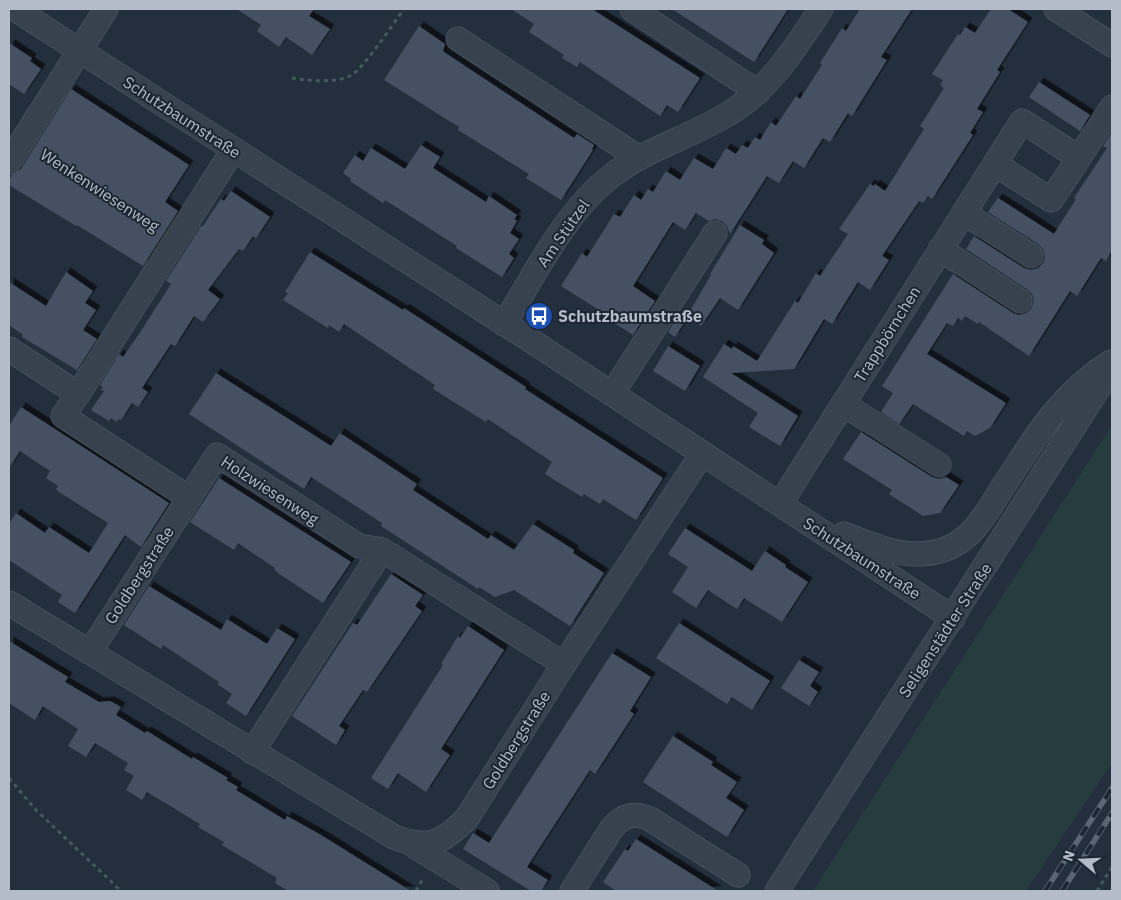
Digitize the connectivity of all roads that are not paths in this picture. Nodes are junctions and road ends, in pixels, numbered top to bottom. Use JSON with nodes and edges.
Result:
{"nodes":[{"id":1,"x":15,"y":9,"type":"edge"},
{"id":2,"x":106,"y":9,"type":"edge"},
{"id":3,"x":632,"y":9,"type":"edge"},
{"id":4,"x":821,"y":9,"type":"edge"},
{"id":5,"x":1056,"y":9,"type":"edge"},
{"id":6,"x":458,"y":39,"type":"dead end"},
{"id":7,"x":1112,"y":45,"type":"edge"},
{"id":8,"x":79,"y":50,"type":"junction"},
{"id":9,"x":758,"y":92,"type":"junction"},
{"id":10,"x":1112,"y":108,"type":"edge"},
{"id":11,"x":233,"y":150,"type":"junction"},
{"id":12,"x":14,"y":151,"type":"edge"},
{"id":13,"x":639,"y":158,"type":"junction"},
{"id":14,"x":1079,"y":158,"type":"junction"},
{"id":15,"x":995,"y":164,"type":"junction"},
{"id":16,"x":964,"y":213,"type":"junction"},
{"id":17,"x":715,"y":233,"type":"dead end"},
{"id":18,"x":940,"y":250,"type":"junction"},
{"id":19,"x":1031,"y":256,"type":"dead end"},
{"id":20,"x":1020,"y":301,"type":"dead end"},
{"id":21,"x":504,"y":324,"type":"junction"},
{"id":22,"x":9,"y":349,"type":"edge"},
{"id":23,"x":1112,"y":361,"type":"edge"},
{"id":24,"x":1112,"y":367,"type":"edge"},
{"id":25,"x":78,"y":394,"type":"junction"},
{"id":26,"x":612,"y":394,"type":"junction"},
{"id":27,"x":843,"y":404,"type":"junction"},
{"id":28,"x":702,"y":454,"type":"junction"},
{"id":29,"x":939,"y":465,"type":"dead end"},
{"id":30,"x":188,"y":498,"type":"junction"},
{"id":31,"x":786,"y":508,"type":"junction"},
{"id":32,"x":382,"y":550,"type":"junction"},
{"id":33,"x":9,"y":603,"type":"edge"},
{"id":34,"x":953,"y":618,"type":"junction"},
{"id":35,"x":90,"y":652,"type":"junction"},
{"id":36,"x":564,"y":664,"type":"junction"},
{"id":37,"x":252,"y":752,"type":"junction"},
{"id":38,"x":408,"y":842,"type":"junction"},
{"id":39,"x":738,"y":875,"type":"dead end"},
{"id":40,"x":488,"y":891,"type":"edge"},
{"id":41,"x":572,"y":891,"type":"edge"},
{"id":42,"x":777,"y":891,"type":"edge"}],
"edges":[{"from":1,"to":8,"type":"street","name":"Schutzbaumstraße"},
{"from":2,"to":8,"type":"street","name":"Wenkenwiesenweg"},
{"from":3,"to":9,"type":"street"},
{"from":4,"to":9,"type":"street","name":"Am Stützel"},
{"from":5,"to":7,"type":"street"},
{"from":6,"to":13,"type":"street"},
{"from":8,"to":11,"type":"street","name":"Schutzbaumstraße"},
{"from":8,"to":12,"type":"street","name":"Wenkenwiesenweg"},
{"from":9,"to":13,"type":"street","name":"Am Stützel"},
{"from":10,"to":14,"type":"street"},
{"from":11,"to":21,"type":"street","name":"Schutzbaumstraße"},
{"from":11,"to":25,"type":"street","name":"Wenkenwiesenweg"},
{"from":13,"to":21,"type":"street","name":"Am Stützel"},
{"from":14,"to":15,"type":"street"},
{"from":14,"to":15,"type":"street","name":"Trappbörnchen"},
{"from":15,"to":16,"type":"street","name":"Trappbörnchen"},
{"from":16,"to":18,"type":"street","name":"Trappbörnchen"},
{"from":16,"to":19,"type":"street"},
{"from":17,"to":26,"type":"street"},
{"from":18,"to":20,"type":"street"},
{"from":18,"to":27,"type":"street","name":"Trappbörnchen"},
{"from":21,"to":26,"type":"street","name":"Schutzbaumstraße"},
{"from":22,"to":25,"type":"street"},
{"from":23,"to":31,"type":"street"},
{"from":24,"to":34,"type":"street","name":"Seligenstädter Straße"},
{"from":25,"to":30,"type":"street"},
{"from":26,"to":28,"type":"street","name":"Schutzbaumstraße"},
{"from":27,"to":29,"type":"street"},
{"from":27,"to":31,"type":"street","name":"Trappbörnchen"},
{"from":28,"to":31,"type":"street","name":"Schutzbaumstraße"},
{"from":28,"to":36,"type":"street","name":"Goldbergstraße"},
{"from":30,"to":32,"type":"street","name":"Holzwiesenweg"},
{"from":30,"to":35,"type":"street","name":"Goldbergstraße"},
{"from":31,"to":34,"type":"street","name":"Schutzbaumstraße"},
{"from":32,"to":36,"type":"street","name":"Holzwiesenweg"},
{"from":32,"to":37,"type":"street"},
{"from":33,"to":35,"type":"street","name":"Goldbergstraße"},
{"from":34,"to":42,"type":"street","name":"Seligenstädter Straße"},
{"from":35,"to":37,"type":"street","name":"Goldbergstraße"},
{"from":36,"to":38,"type":"street","name":"Goldbergstraße"},
{"from":37,"to":38,"type":"street","name":"Goldbergstraße"},
{"from":38,"to":40,"type":"street"},
{"from":39,"to":41,"type":"street"}]}
